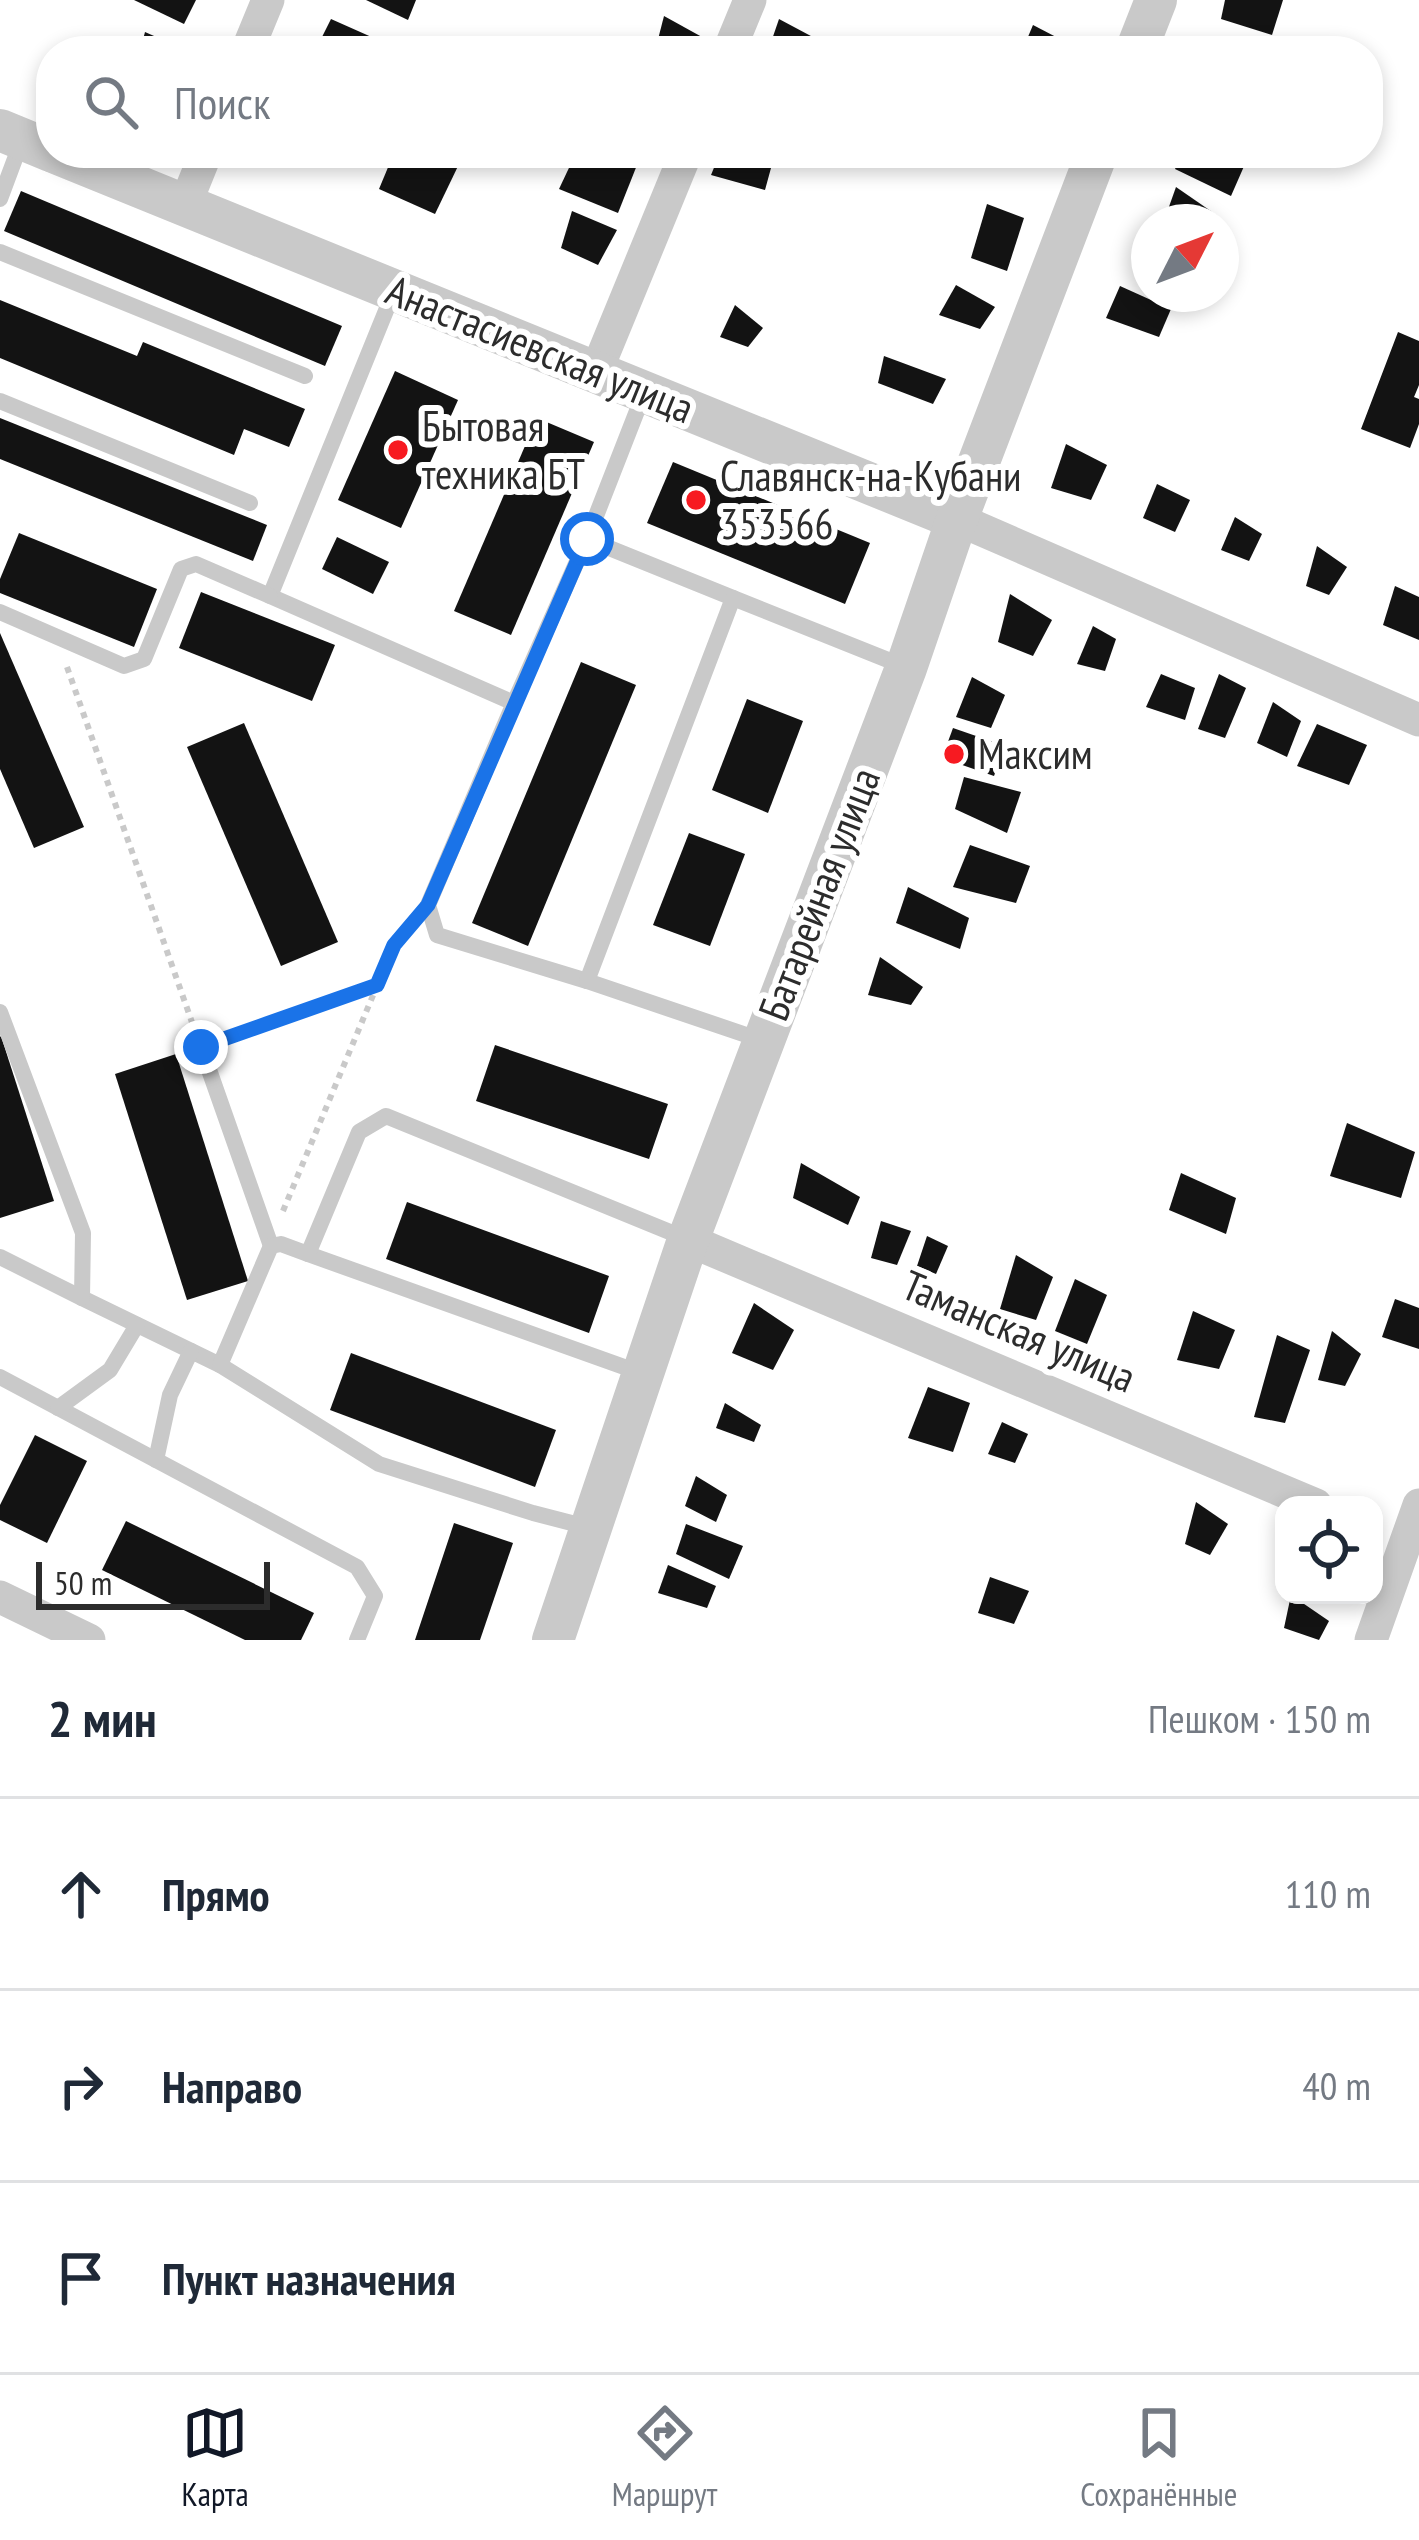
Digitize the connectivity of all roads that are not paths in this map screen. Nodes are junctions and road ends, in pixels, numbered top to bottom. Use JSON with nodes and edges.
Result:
{"nodes":[{"id":1,"x":268,"y":0,"type":"edge"},
{"id":2,"x":750,"y":0,"type":"edge"},
{"id":3,"x":1156,"y":0,"type":"edge"},
{"id":4,"x":254,"y":36,"type":"edge"},
{"id":5,"x":734,"y":36,"type":"edge"},
{"id":6,"x":1142,"y":36,"type":"edge"},
{"id":7,"x":32,"y":144,"type":"edge"},
{"id":8,"x":92,"y":168,"type":"edge"},
{"id":9,"x":200,"y":168,"type":"edge"},
{"id":10,"x":680,"y":168,"type":"edge"},
{"id":11,"x":1091,"y":168,"type":"edge"},
{"id":12,"x":0,"y":200,"type":"edge"},
{"id":13,"x":185,"y":205,"type":"junction"},
{"id":14,"x":0,"y":252,"type":"edge"},
{"id":15,"x":394,"y":290,"type":"junction"},
{"id":16,"x":596,"y":372,"type":"junction"},
{"id":17,"x":305,"y":376,"type":"dead end"},
{"id":18,"x":645,"y":392,"type":"junction"},
{"id":19,"x":0,"y":401,"type":"edge"},
{"id":20,"x":250,"y":503,"type":"dead end"},
{"id":21,"x":957,"y":519,"type":"junction"},
{"id":22,"x":587,"y":539,"type":"junction"},
{"id":23,"x":270,"y":596,"type":"junction"},
{"id":24,"x":733,"y":598,"type":"junction"},
{"id":25,"x":0,"y":613,"type":"edge"},
{"id":26,"x":906,"y":668,"type":"junction"},
{"id":27,"x":514,"y":703,"type":"junction"},
{"id":28,"x":1419,"y":720,"type":"edge"},
{"id":29,"x":587,"y":981,"type":"junction"},
{"id":30,"x":0,"y":1012,"type":"edge"},
{"id":31,"x":764,"y":1041,"type":"junction"},
{"id":32,"x":201,"y":1047,"type":"road end"},
{"id":33,"x":688,"y":1240,"type":"junction"},
{"id":34,"x":276,"y":1245,"type":"junction"},
{"id":35,"x":308,"y":1254,"type":"junction"},
{"id":36,"x":0,"y":1257,"type":"edge"},
{"id":37,"x":82,"y":1298,"type":"junction"},
{"id":38,"x":137,"y":1325,"type":"junction"},
{"id":39,"x":191,"y":1351,"type":"junction"},
{"id":40,"x":220,"y":1365,"type":"junction"},
{"id":41,"x":643,"y":1373,"type":"junction"},
{"id":42,"x":0,"y":1377,"type":"edge"},
{"id":43,"x":58,"y":1408,"type":"junction"},
{"id":44,"x":156,"y":1460,"type":"junction"},
{"id":45,"x":1295,"y":1496,"type":"edge"},
{"id":46,"x":1419,"y":1505,"type":"edge"},
{"id":47,"x":591,"y":1528,"type":"junction"},
{"id":48,"x":1399,"y":1540,"type":"edge"},
{"id":49,"x":0,"y":1597,"type":"edge"},
{"id":50,"x":75,"y":1637,"type":"edge"},
{"id":51,"x":357,"y":1640,"type":"edge"},
{"id":52,"x":553,"y":1640,"type":"edge"},
{"id":53,"x":1371,"y":1640,"type":"edge"}],
"edges":[{"from":1,"to":4,"type":"street"},
{"from":2,"to":5,"type":"street"},
{"from":3,"to":6,"type":"street"},
{"from":7,"to":12,"type":"lane"},
{"from":8,"to":13,"type":"street","name":"Анастасиевская улица"},
{"from":9,"to":13,"type":"street"},
{"from":10,"to":16,"type":"street"},
{"from":11,"to":21,"type":"street","name":"Батарейная улица"},
{"from":13,"to":15,"type":"street","name":"Анастасиевская улица"},
{"from":14,"to":17,"type":"lane"},
{"from":15,"to":16,"type":"street","name":"Анастасиевская улица"},
{"from":15,"to":23,"type":"lane"},
{"from":16,"to":18,"type":"street","name":"Анастасиевская улица"},
{"from":18,"to":21,"type":"street","name":"Анастасиевская улица"},
{"from":18,"to":22,"type":"lane"},
{"from":19,"to":20,"type":"lane"},
{"from":21,"to":26,"type":"street","name":"Батарейная улица"},
{"from":21,"to":28,"type":"street","name":"Анастасиевская улица"},
{"from":22,"to":24,"type":"lane"},
{"from":22,"to":27,"type":"lane"},
{"from":23,"to":25,"type":"lane"},
{"from":23,"to":27,"type":"lane"},
{"from":24,"to":26,"type":"lane"},
{"from":24,"to":29,"type":"lane"},
{"from":26,"to":31,"type":"street","name":"Батарейная улица"},
{"from":27,"to":29,"type":"lane"},
{"from":29,"to":31,"type":"lane"},
{"from":30,"to":37,"type":"lane"},
{"from":31,"to":33,"type":"street","name":"Батарейная улица"},
{"from":32,"to":34,"type":"lane"},
{"from":33,"to":35,"type":"lane"},
{"from":33,"to":41,"type":"street","name":"Батарейная улица"},
{"from":33,"to":45,"type":"street","name":"Таманская улица"},
{"from":34,"to":35,"type":"lane"},
{"from":34,"to":40,"type":"lane"},
{"from":35,"to":41,"type":"lane"},
{"from":36,"to":37,"type":"lane"},
{"from":37,"to":38,"type":"lane"},
{"from":38,"to":39,"type":"lane"},
{"from":38,"to":43,"type":"lane"},
{"from":39,"to":40,"type":"lane"},
{"from":39,"to":44,"type":"lane"},
{"from":40,"to":47,"type":"lane"},
{"from":41,"to":47,"type":"street","name":"Батарейная улица"},
{"from":42,"to":43,"type":"lane"},
{"from":43,"to":44,"type":"lane"},
{"from":44,"to":51,"type":"lane"},
{"from":46,"to":48,"type":"street"},
{"from":47,"to":52,"type":"street","name":"Батарейная улица"},
{"from":48,"to":53,"type":"street"},
{"from":49,"to":50,"type":"street"}]}
